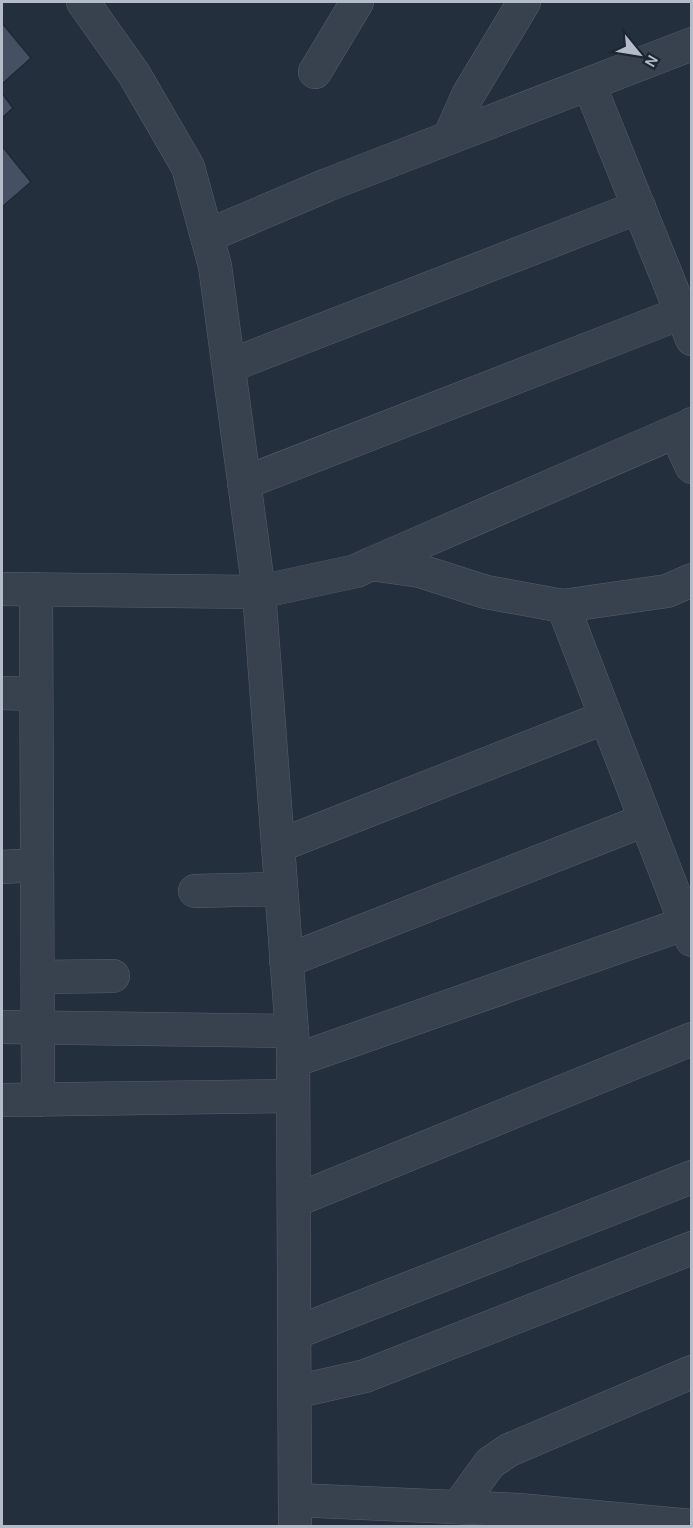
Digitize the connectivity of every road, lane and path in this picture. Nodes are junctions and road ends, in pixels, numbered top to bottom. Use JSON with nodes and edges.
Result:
{"nodes":[{"id":1,"x":83,"y":2,"type":"edge"},
{"id":2,"x":357,"y":2,"type":"edge"},
{"id":3,"x":524,"y":2,"type":"edge"},
{"id":4,"x":692,"y":44,"type":"edge"},
{"id":5,"x":315,"y":72,"type":"dead end"},
{"id":6,"x":589,"y":84,"type":"junction"},
{"id":7,"x":449,"y":138,"type":"junction"},
{"id":8,"x":639,"y":207,"type":"junction"},
{"id":9,"x":207,"y":236,"type":"junction"},
{"id":10,"x":686,"y":326,"type":"edge"},
{"id":11,"x":229,"y":366,"type":"junction"},
{"id":12,"x":691,"y":424,"type":"edge"},
{"id":13,"x":692,"y":467,"type":"edge"},
{"id":14,"x":244,"y":483,"type":"junction"},
{"id":15,"x":371,"y":564,"type":"junction"},
{"id":16,"x":2,"y":589,"type":"edge"},
{"id":17,"x":36,"y":590,"type":"junction"},
{"id":18,"x":259,"y":592,"type":"junction"},
{"id":19,"x":683,"y":592,"type":"edge"},
{"id":20,"x":563,"y":606,"type":"junction"},
{"id":21,"x":2,"y":693,"type":"edge"},
{"id":22,"x":36,"y":694,"type":"junction"},
{"id":23,"x":606,"y":717,"type":"junction"},
{"id":24,"x":645,"y":820,"type":"junction"},
{"id":25,"x":278,"y":846,"type":"junction"},
{"id":26,"x":37,"y":864,"type":"junction"},
{"id":27,"x":2,"y":867,"type":"edge"},
{"id":28,"x":281,"y":889,"type":"junction"},
{"id":29,"x":195,"y":891,"type":"dead end"},
{"id":30,"x":689,"y":928,"type":"edge"},
{"id":31,"x":286,"y":961,"type":"junction"},
{"id":32,"x":113,"y":976,"type":"dead end"},
{"id":33,"x":38,"y":977,"type":"junction"},
{"id":34,"x":38,"y":1026,"type":"junction"},
{"id":35,"x":2,"y":1028,"type":"edge"},
{"id":36,"x":692,"y":1040,"type":"edge"},
{"id":37,"x":292,"y":1046,"type":"junction"},
{"id":38,"x":292,"y":1096,"type":"junction"},
{"id":39,"x":2,"y":1100,"type":"edge"},
{"id":40,"x":38,"y":1100,"type":"junction"},
{"id":41,"x":692,"y":1177,"type":"edge"},
{"id":42,"x":294,"y":1201,"type":"junction"},
{"id":43,"x":692,"y":1248,"type":"edge"},
{"id":44,"x":295,"y":1333,"type":"junction"},
{"id":45,"x":692,"y":1372,"type":"edge"},
{"id":46,"x":296,"y":1392,"type":"junction"},
{"id":47,"x":458,"y":1507,"type":"junction"},
{"id":48,"x":296,"y":1513,"type":"edge"},
{"id":49,"x":685,"y":1521,"type":"edge"}],
"edges":[{"from":1,"to":9,"type":"street"},
{"from":2,"to":5,"type":"street"},
{"from":3,"to":7,"type":"street"},
{"from":4,"to":6,"type":"street"},
{"from":6,"to":7,"type":"street"},
{"from":6,"to":8,"type":"street"},
{"from":7,"to":9,"type":"street"},
{"from":8,"to":10,"type":"street"},
{"from":8,"to":11,"type":"street"},
{"from":9,"to":11,"type":"street"},
{"from":10,"to":14,"type":"street"},
{"from":11,"to":14,"type":"street"},
{"from":12,"to":13,"type":"street"},
{"from":12,"to":15,"type":"street"},
{"from":14,"to":18,"type":"street"},
{"from":15,"to":18,"type":"street"},
{"from":15,"to":20,"type":"street"},
{"from":16,"to":17,"type":"street"},
{"from":17,"to":18,"type":"street"},
{"from":17,"to":22,"type":"street"},
{"from":18,"to":25,"type":"street"},
{"from":19,"to":20,"type":"street"},
{"from":20,"to":23,"type":"street"},
{"from":21,"to":22,"type":"street"},
{"from":22,"to":26,"type":"street"},
{"from":23,"to":24,"type":"street"},
{"from":23,"to":25,"type":"street"},
{"from":24,"to":30,"type":"street"},
{"from":24,"to":31,"type":"street"},
{"from":25,"to":28,"type":"street"},
{"from":26,"to":27,"type":"street"},
{"from":26,"to":33,"type":"street"},
{"from":28,"to":29,"type":"street"},
{"from":28,"to":31,"type":"street"},
{"from":30,"to":37,"type":"street"},
{"from":31,"to":37,"type":"street"},
{"from":32,"to":33,"type":"street"},
{"from":33,"to":34,"type":"street"},
{"from":34,"to":35,"type":"street"},
{"from":34,"to":37,"type":"street"},
{"from":34,"to":40,"type":"street"},
{"from":36,"to":42,"type":"street"},
{"from":37,"to":38,"type":"street"},
{"from":38,"to":40,"type":"street"},
{"from":38,"to":42,"type":"street"},
{"from":39,"to":40,"type":"street"},
{"from":41,"to":44,"type":"street"},
{"from":42,"to":44,"type":"street"},
{"from":43,"to":46,"type":"street"},
{"from":44,"to":46,"type":"street"},
{"from":45,"to":47,"type":"street"},
{"from":46,"to":48,"type":"street"},
{"from":47,"to":48,"type":"street"},
{"from":47,"to":49,"type":"street"}]}
